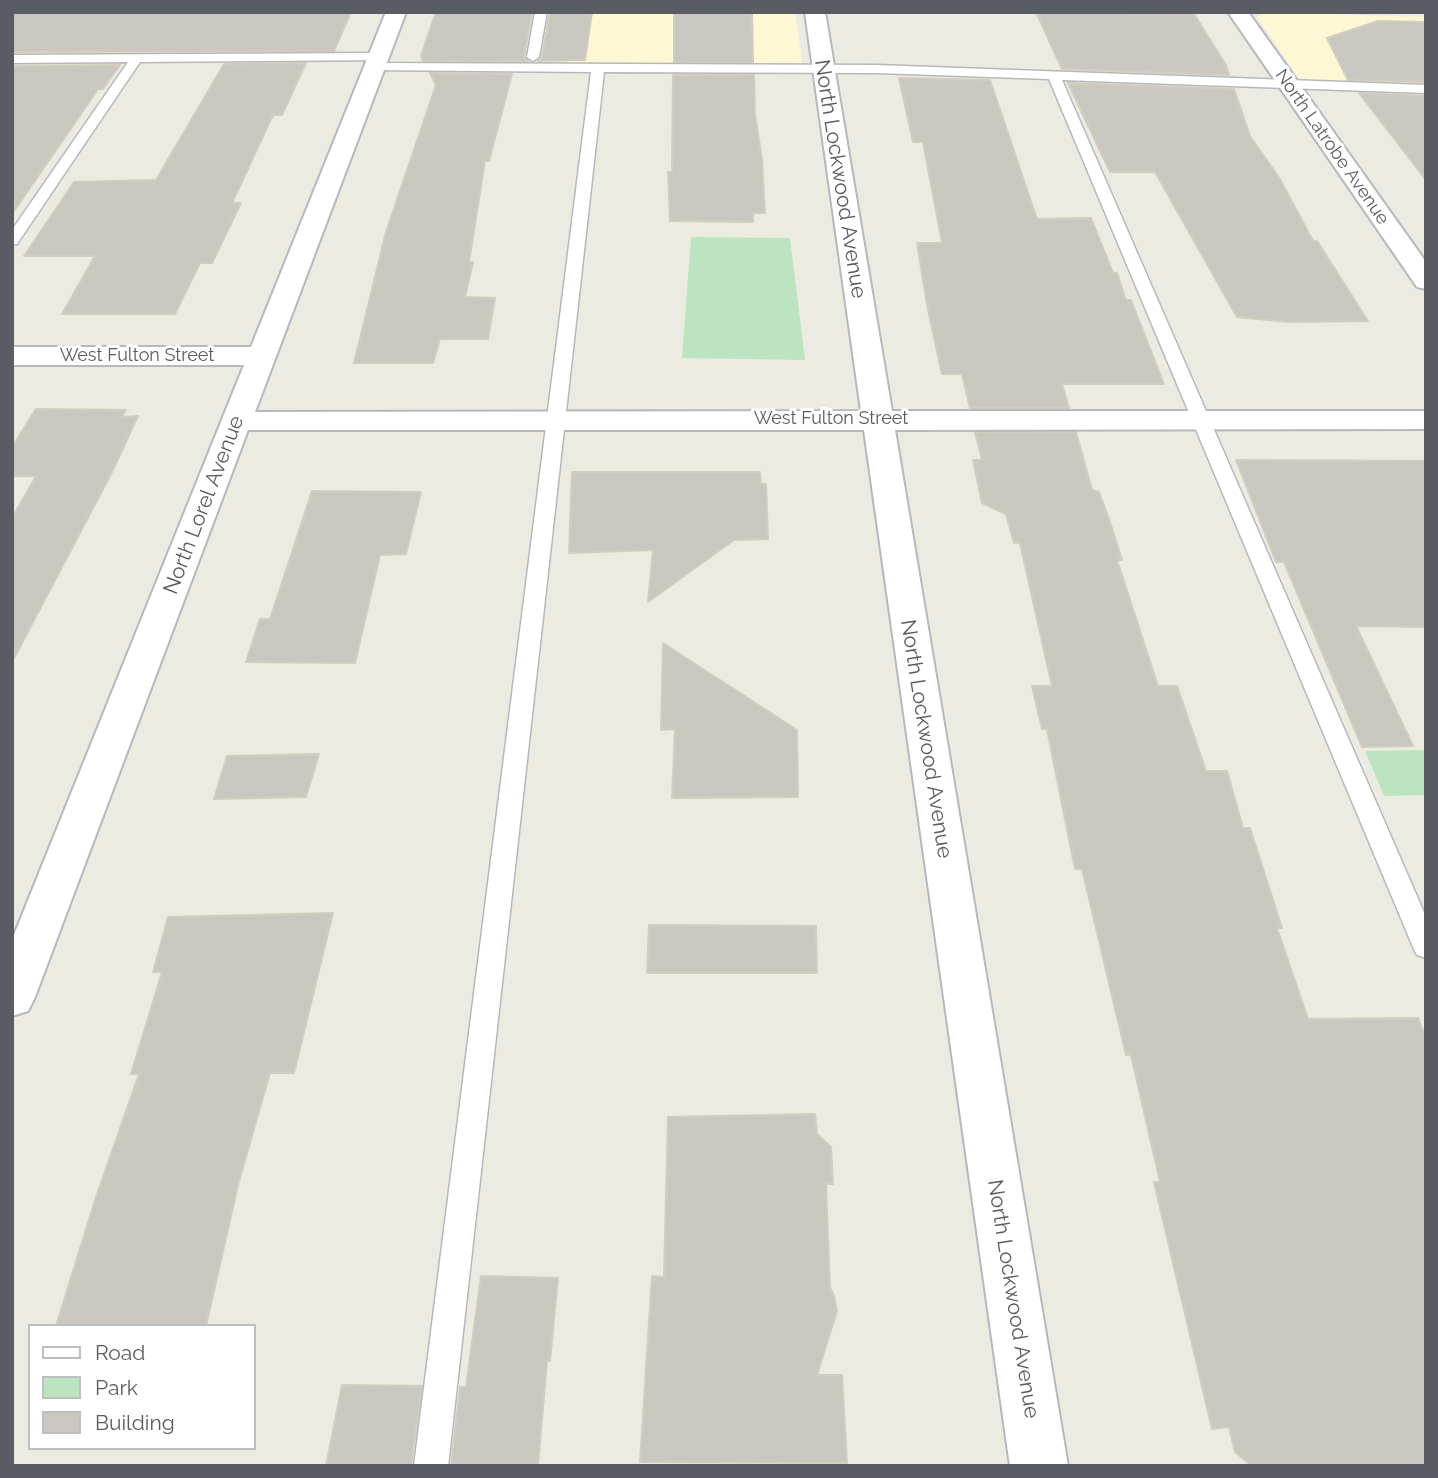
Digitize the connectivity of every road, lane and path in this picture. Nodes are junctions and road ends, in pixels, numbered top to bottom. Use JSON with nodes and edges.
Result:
{"nodes":[{"id":1,"x":396,"y":12,"type":"edge"},
{"id":2,"x":541,"y":12,"type":"edge"},
{"id":3,"x":815,"y":12,"type":"edge"},
{"id":4,"x":1238,"y":12,"type":"edge"},
{"id":5,"x":533,"y":57,"type":"dead end"},
{"id":6,"x":137,"y":58,"type":"junction"},
{"id":7,"x":12,"y":59,"type":"edge"},
{"id":8,"x":377,"y":62,"type":"junction"},
{"id":9,"x":598,"y":68,"type":"junction"},
{"id":10,"x":824,"y":68,"type":"junction"},
{"id":11,"x":1054,"y":75,"type":"junction"},
{"id":12,"x":1288,"y":84,"type":"junction"},
{"id":13,"x":1426,"y":89,"type":"edge"},
{"id":14,"x":12,"y":241,"type":"edge"},
{"id":15,"x":1426,"y":281,"type":"edge"},
{"id":16,"x":12,"y":356,"type":"edge"},
{"id":17,"x":262,"y":356,"type":"junction"},
{"id":18,"x":877,"y":419,"type":"junction"},
{"id":19,"x":1201,"y":419,"type":"junction"},
{"id":20,"x":554,"y":420,"type":"junction"},
{"id":21,"x":1426,"y":420,"type":"edge"},
{"id":22,"x":236,"y":421,"type":"junction"},
{"id":23,"x":1426,"y":947,"type":"edge"},
{"id":24,"x":12,"y":997,"type":"edge"},
{"id":25,"x":431,"y":1466,"type":"edge"},
{"id":26,"x":1039,"y":1466,"type":"edge"}],
"edges":[{"from":1,"to":8,"type":"street","name":"North Lorel Avenue"},
{"from":2,"to":5,"type":"lane"},
{"from":3,"to":10,"type":"street","name":"North Lockwood Avenue"},
{"from":4,"to":12,"type":"street","name":"North Latrobe Avenue"},
{"from":6,"to":7,"type":"lane"},
{"from":6,"to":8,"type":"lane"},
{"from":6,"to":14,"type":"lane"},
{"from":8,"to":9,"type":"lane"},
{"from":8,"to":17,"type":"street","name":"North Lorel Avenue"},
{"from":9,"to":10,"type":"lane"},
{"from":9,"to":20,"type":"lane"},
{"from":10,"to":11,"type":"lane"},
{"from":10,"to":18,"type":"street","name":"North Lockwood Avenue"},
{"from":11,"to":12,"type":"lane"},
{"from":11,"to":19,"type":"lane"},
{"from":12,"to":13,"type":"lane"},
{"from":12,"to":15,"type":"street","name":"North Latrobe Avenue"},
{"from":16,"to":17,"type":"street","name":"West Fulton Street"},
{"from":17,"to":22,"type":"street","name":"North Lorel Avenue"},
{"from":18,"to":19,"type":"street","name":"West Fulton Street"},
{"from":18,"to":20,"type":"street","name":"West Fulton Street"},
{"from":18,"to":26,"type":"street","name":"North Lockwood Avenue"},
{"from":19,"to":21,"type":"street","name":"West Fulton Street"},
{"from":19,"to":23,"type":"lane"},
{"from":20,"to":22,"type":"street","name":"West Fulton Street"},
{"from":20,"to":25,"type":"lane"},
{"from":22,"to":24,"type":"street","name":"North Lorel Avenue"}]}
